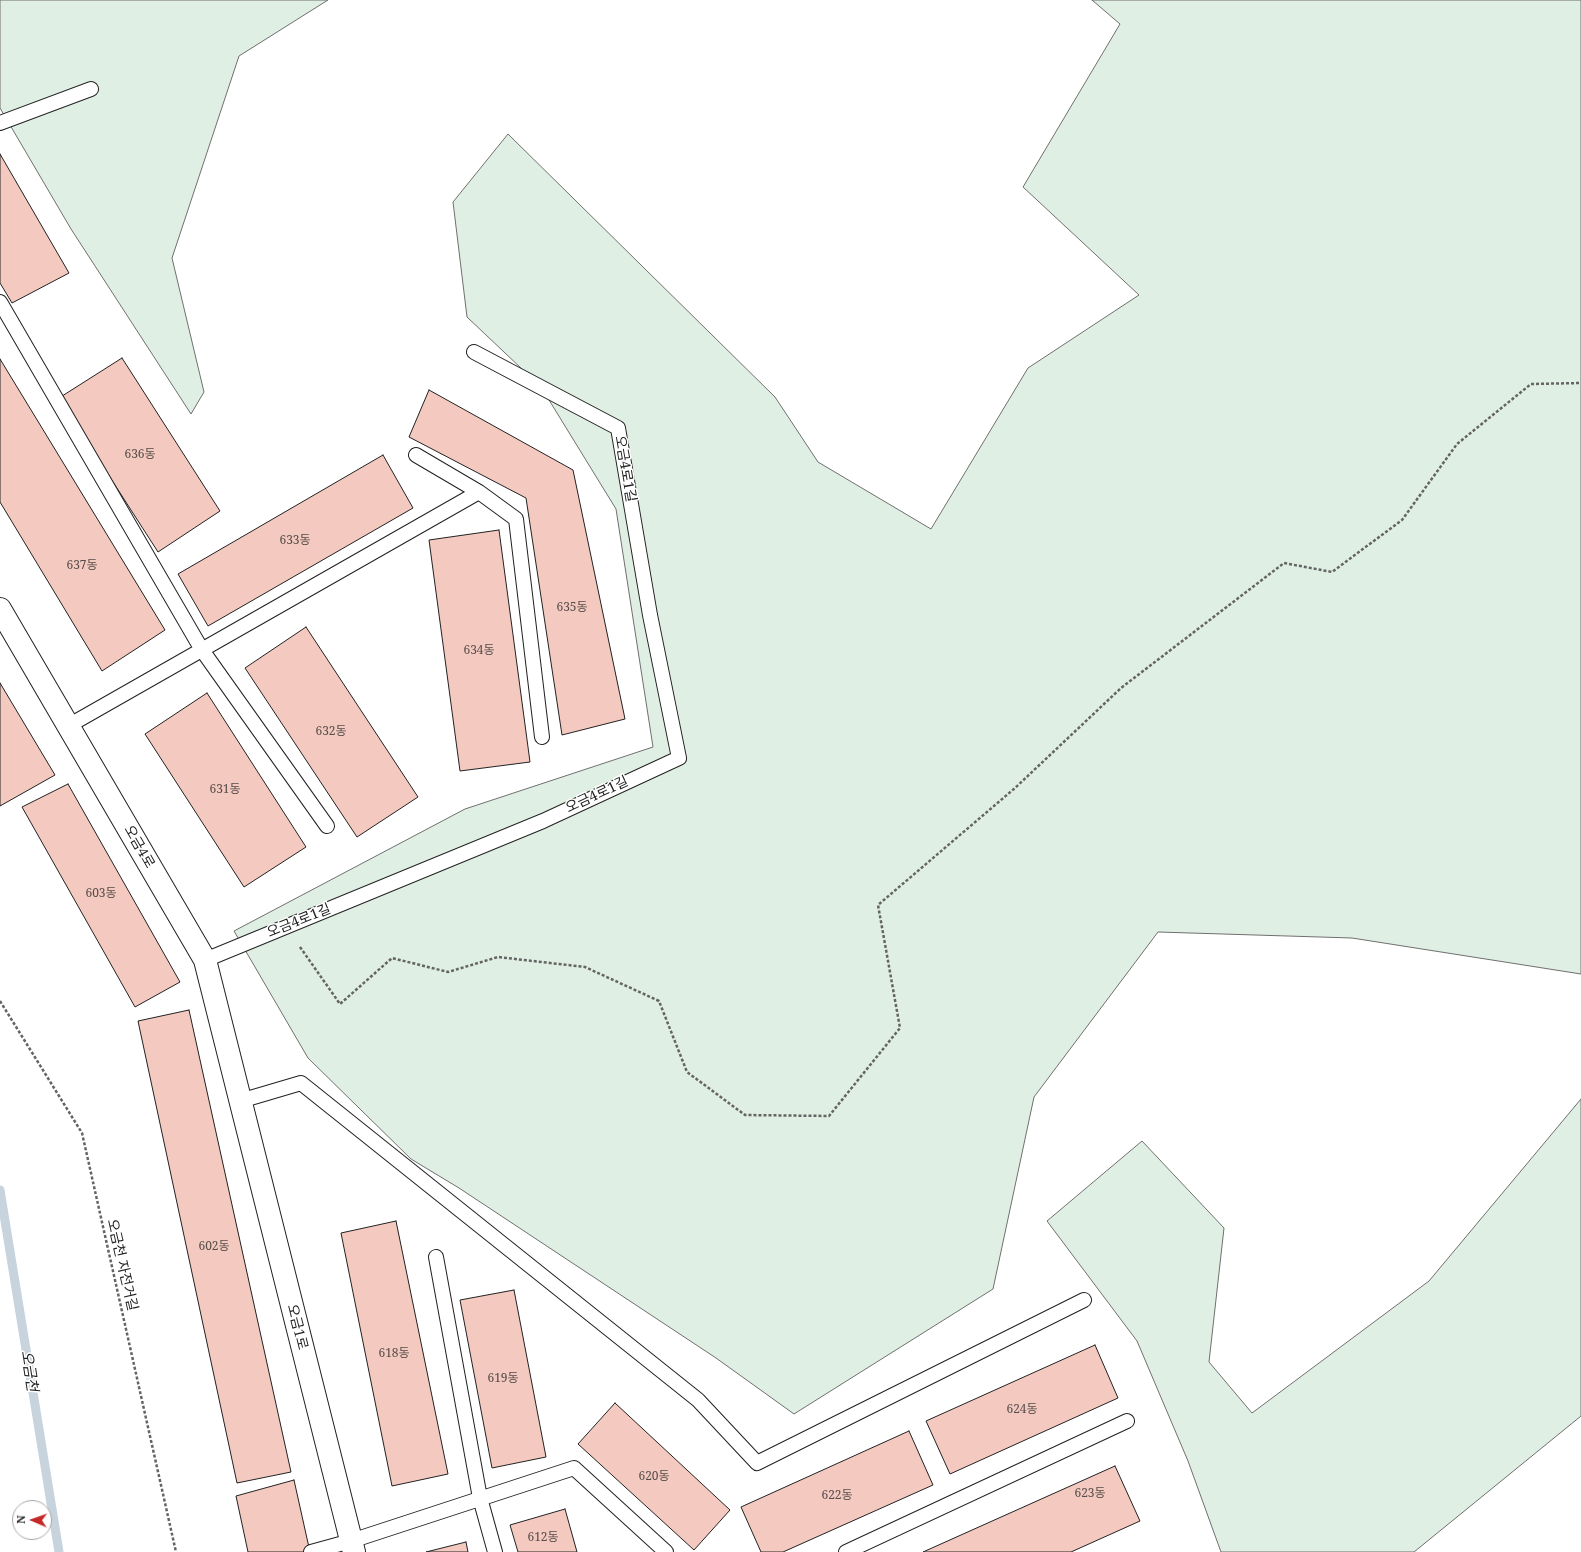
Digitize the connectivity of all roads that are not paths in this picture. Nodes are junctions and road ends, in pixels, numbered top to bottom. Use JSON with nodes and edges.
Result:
{"nodes":[{"id":1,"x":91,"y":89,"type":"dead end"},
{"id":2,"x":0,"y":123,"type":"edge"},
{"id":3,"x":0,"y":302,"type":"edge"},
{"id":4,"x":474,"y":352,"type":"dead end"},
{"id":5,"x":416,"y":455,"type":"dead end"},
{"id":6,"x":479,"y":492,"type":"junction"},
{"id":7,"x":0,"y":609,"type":"edge"},
{"id":8,"x":202,"y":650,"type":"junction"},
{"id":9,"x":68,"y":726,"type":"junction"},
{"id":10,"x":542,"y":737,"type":"dead end"},
{"id":11,"x":326,"y":826,"type":"dead end"},
{"id":12,"x":205,"y":960,"type":"junction"},
{"id":13,"x":240,"y":1101,"type":"junction"},
{"id":14,"x":436,"y":1257,"type":"dead end"},
{"id":15,"x":1084,"y":1300,"type":"dead end"},
{"id":16,"x":1127,"y":1421,"type":"dead end"},
{"id":17,"x":480,"y":1498,"type":"junction"},
{"id":18,"x":352,"y":1547,"type":"edge"},
{"id":19,"x":311,"y":1552,"type":"edge"},
{"id":20,"x":495,"y":1552,"type":"edge"},
{"id":21,"x":666,"y":1552,"type":"edge"},
{"id":22,"x":846,"y":1552,"type":"edge"}],
"edges":[{"from":1,"to":2,"type":"lane"},
{"from":3,"to":8,"type":"lane"},
{"from":4,"to":12,"type":"lane","name":"오금4로1길"},
{"from":5,"to":6,"type":"lane"},
{"from":6,"to":8,"type":"lane"},
{"from":6,"to":10,"type":"lane"},
{"from":7,"to":9,"type":"street","name":"오금4로"},
{"from":8,"to":9,"type":"lane"},
{"from":8,"to":11,"type":"lane"},
{"from":9,"to":12,"type":"street","name":"오금4로"},
{"from":12,"to":13,"type":"street","name":"오금4로"},
{"from":13,"to":15,"type":"lane"},
{"from":13,"to":18,"type":"street","name":"오금1로"},
{"from":14,"to":17,"type":"lane"},
{"from":16,"to":22,"type":"lane"},
{"from":17,"to":18,"type":"lane"},
{"from":17,"to":20,"type":"lane"},
{"from":17,"to":21,"type":"lane"},
{"from":18,"to":19,"type":"lane"}]}
